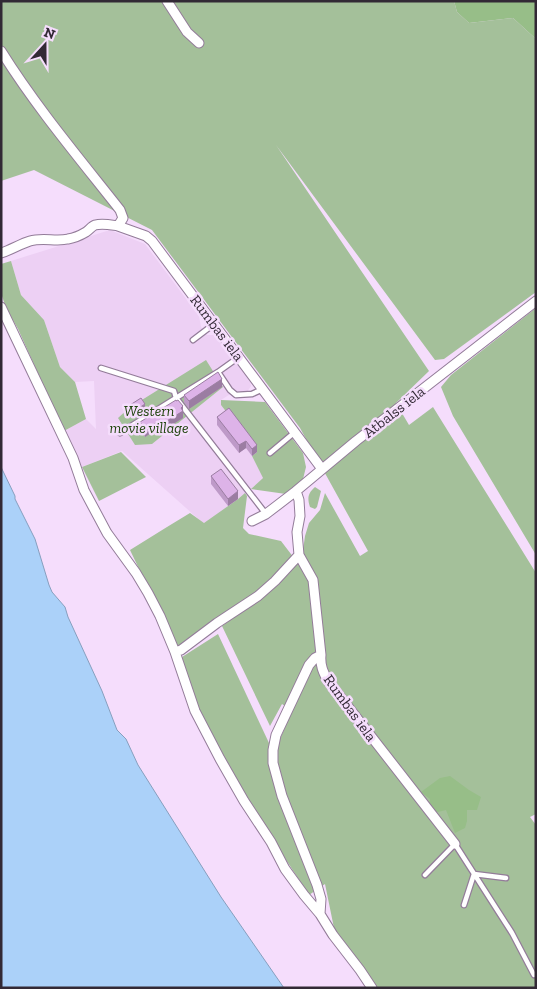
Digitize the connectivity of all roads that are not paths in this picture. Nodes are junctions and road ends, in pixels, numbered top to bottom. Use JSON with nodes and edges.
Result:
{"nodes":[{"id":1,"x":167,"y":1,"type":"edge"},
{"id":2,"x":199,"y":43,"type":"dead end"},
{"id":3,"x":1,"y":51,"type":"edge"},
{"id":4,"x":118,"y":226,"type":"junction"},
{"id":5,"x":1,"y":253,"type":"edge"},
{"id":6,"x":536,"y":301,"type":"edge"},
{"id":7,"x":1,"y":307,"type":"edge"},
{"id":8,"x":214,"y":324,"type":"junction"},
{"id":9,"x":193,"y":340,"type":"dead end"},
{"id":10,"x":239,"y":357,"type":"junction"},
{"id":11,"x":102,"y":368,"type":"dead end"},
{"id":12,"x":218,"y":372,"type":"junction"},
{"id":13,"x":263,"y":389,"type":"junction"},
{"id":14,"x":176,"y":398,"type":"junction"},
{"id":15,"x":295,"y":432,"type":"junction"},
{"id":16,"x":120,"y":433,"type":"dead end"},
{"id":17,"x":270,"y":453,"type":"dead end"},
{"id":18,"x":322,"y":469,"type":"junction"},
{"id":19,"x":296,"y":491,"type":"junction"},
{"id":20,"x":266,"y":514,"type":"junction"},
{"id":21,"x":252,"y":522,"type":"dead end"},
{"id":22,"x":299,"y":556,"type":"junction"},
{"id":23,"x":175,"y":652,"type":"junction"},
{"id":24,"x":320,"y":656,"type":"junction"},
{"id":25,"x":455,"y":844,"type":"junction"},
{"id":26,"x":474,"y":874,"type":"junction"},
{"id":27,"x":425,"y":875,"type":"dead end"},
{"id":28,"x":506,"y":878,"type":"dead end"},
{"id":29,"x":464,"y":905,"type":"dead end"},
{"id":30,"x":320,"y":914,"type":"junction"},
{"id":31,"x":534,"y":975,"type":"dead end"},
{"id":32,"x":372,"y":988,"type":"edge"}],
"edges":[{"from":1,"to":2,"type":"street"},
{"from":3,"to":4,"type":"street"},
{"from":4,"to":5,"type":"street","name":"Rumbas iela"},
{"from":4,"to":8,"type":"street","name":"Rumbas iela"},
{"from":6,"to":18,"type":"street","name":"Atbalss iela"},
{"from":7,"to":23,"type":"street"},
{"from":8,"to":9,"type":"lane"},
{"from":8,"to":10,"type":"street","name":"Rumbas iela"},
{"from":10,"to":12,"type":"lane"},
{"from":10,"to":13,"type":"street","name":"Rumbas iela"},
{"from":11,"to":14,"type":"lane"},
{"from":12,"to":13,"type":"lane"},
{"from":12,"to":14,"type":"lane"},
{"from":13,"to":15,"type":"street","name":"Rumbas iela"},
{"from":14,"to":16,"type":"lane"},
{"from":14,"to":20,"type":"lane"},
{"from":15,"to":17,"type":"lane"},
{"from":15,"to":18,"type":"street","name":"Rumbas iela"},
{"from":18,"to":19,"type":"street","name":"Atbalss iela"},
{"from":19,"to":20,"type":"street","name":"Atbalss iela"},
{"from":19,"to":22,"type":"street","name":"Rumbas iela"},
{"from":20,"to":21,"type":"street","name":"Atbalss iela"},
{"from":22,"to":23,"type":"street"},
{"from":22,"to":24,"type":"street","name":"Rumbas iela"},
{"from":23,"to":30,"type":"street"},
{"from":24,"to":25,"type":"street","name":"Rumbas iela"},
{"from":24,"to":30,"type":"street"},
{"from":25,"to":26,"type":"lane"},
{"from":25,"to":27,"type":"lane"},
{"from":26,"to":28,"type":"lane"},
{"from":26,"to":29,"type":"lane"},
{"from":26,"to":31,"type":"lane"},
{"from":30,"to":32,"type":"street"}]}
